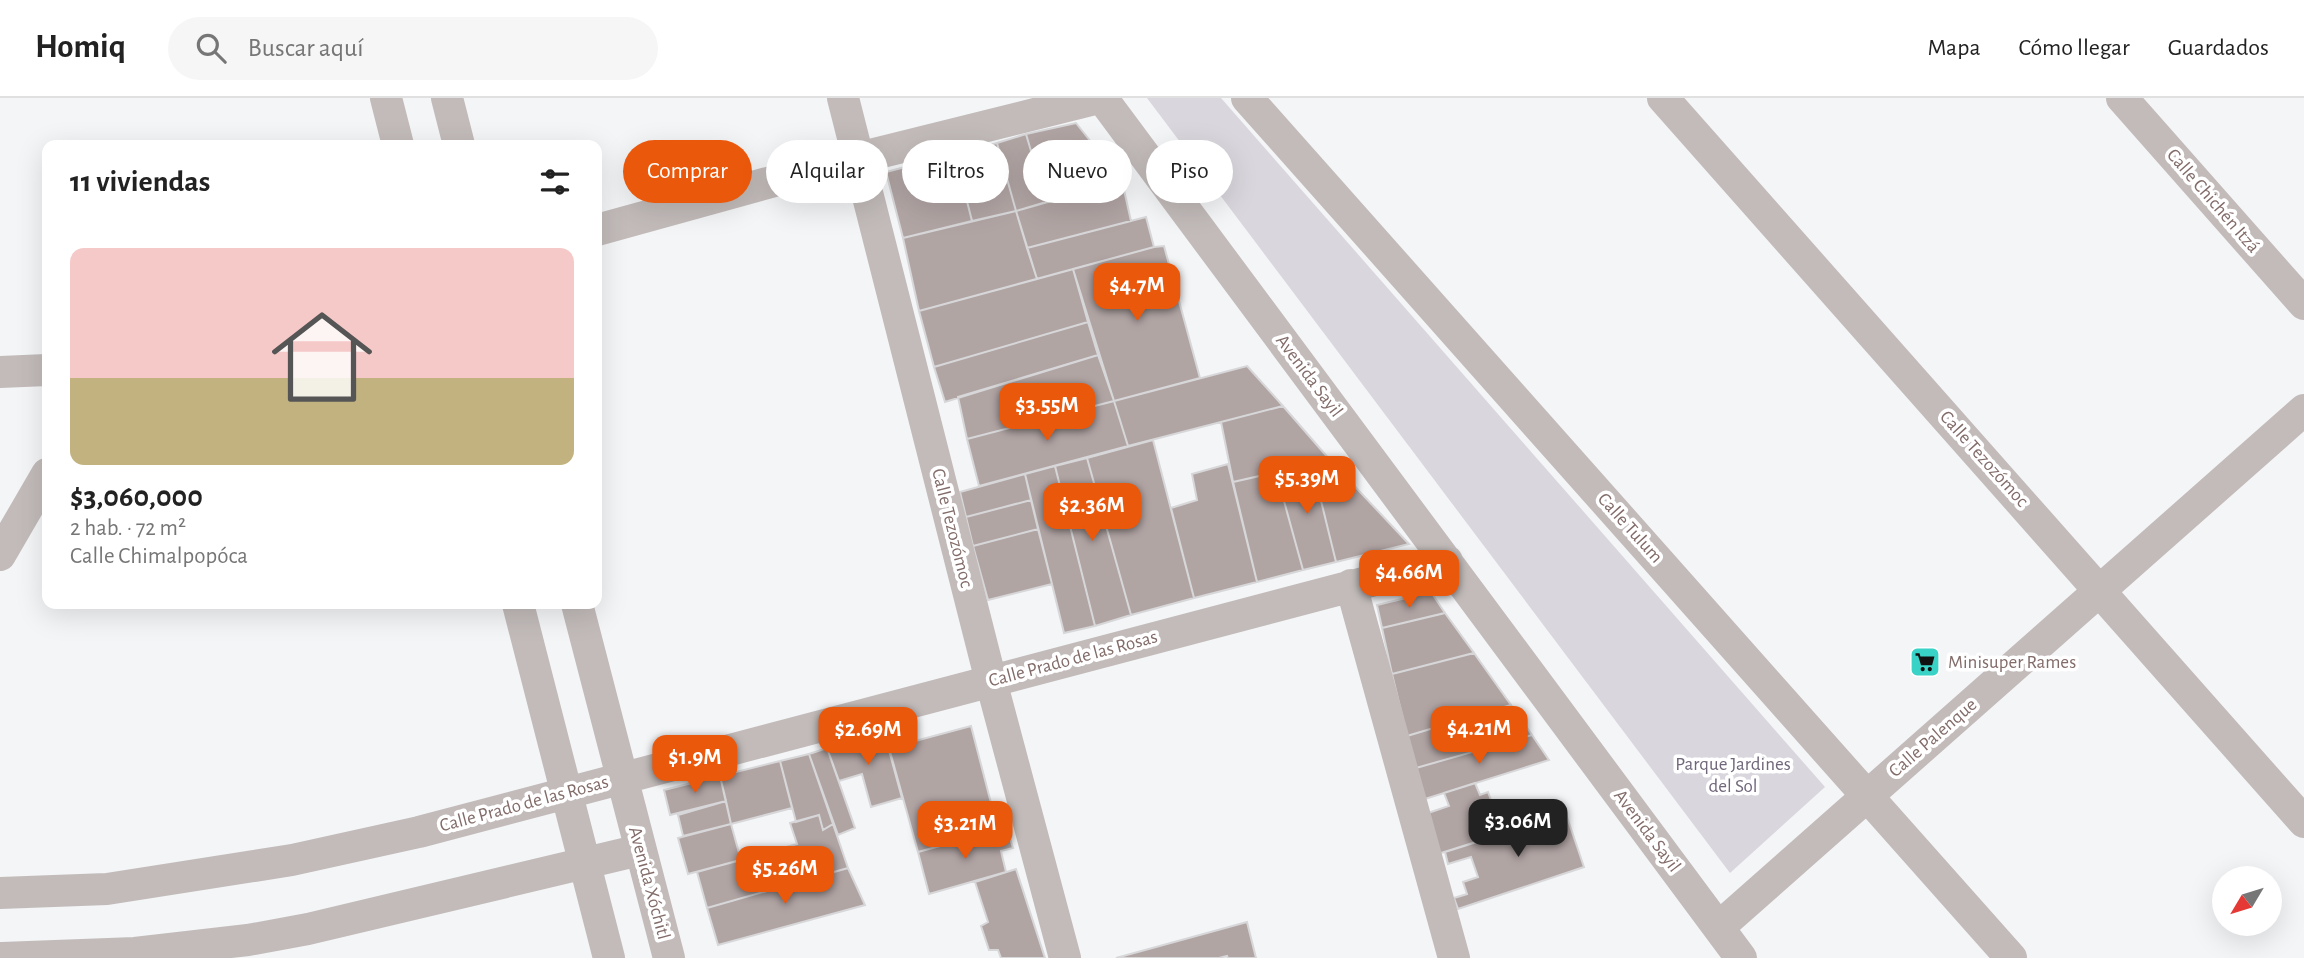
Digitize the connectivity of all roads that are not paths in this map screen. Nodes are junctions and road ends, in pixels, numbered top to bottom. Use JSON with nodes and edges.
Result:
{"nodes":[{"id":1,"x":386,"y":98,"type":"edge"},
{"id":2,"x":447,"y":98,"type":"edge"},
{"id":3,"x":843,"y":98,"type":"edge"},
{"id":4,"x":1101,"y":98,"type":"edge"},
{"id":5,"x":1247,"y":98,"type":"edge"},
{"id":6,"x":1663,"y":98,"type":"edge"},
{"id":7,"x":2122,"y":98,"type":"edge"},
{"id":8,"x":397,"y":140,"type":"edge"},
{"id":9,"x":458,"y":140,"type":"edge"},
{"id":10,"x":854,"y":140,"type":"edge"},
{"id":11,"x":888,"y":151,"type":"edge"},
{"id":12,"x":766,"y":183,"type":"edge"},
{"id":13,"x":869,"y":203,"type":"edge"},
{"id":14,"x":602,"y":228,"type":"edge"},
{"id":15,"x":2304,"y":304,"type":"edge"},
{"id":16,"x":42,"y":370,"type":"edge"},
{"id":17,"x":0,"y":372,"type":"edge"},
{"id":18,"x":2304,"y":410,"type":"edge"},
{"id":19,"x":42,"y":483,"type":"edge"},
{"id":20,"x":0,"y":555,"type":"edge"},
{"id":21,"x":1447,"y":561,"type":"junction"},
{"id":22,"x":1350,"y":585,"type":"junction"},
{"id":23,"x":2100,"y":590,"type":"junction"},
{"id":24,"x":519,"y":609,"type":"edge"},
{"id":25,"x":579,"y":609,"type":"edge"},
{"id":26,"x":991,"y":681,"type":"junction"},
{"id":27,"x":622,"y":778,"type":"junction"},
{"id":28,"x":567,"y":792,"type":"junction"},
{"id":29,"x":1868,"y":795,"type":"junction"},
{"id":30,"x":2304,"y":822,"type":"edge"},
{"id":31,"x":640,"y":850,"type":"junction"},
{"id":32,"x":585,"y":863,"type":"junction"},
{"id":33,"x":0,"y":893,"type":"edge"},
{"id":34,"x":1719,"y":928,"type":"junction"},
{"id":35,"x":243,"y":949,"type":"edge"},
{"id":36,"x":2,"y":958,"type":"edge"},
{"id":37,"x":609,"y":958,"type":"edge"},
{"id":38,"x":669,"y":958,"type":"edge"},
{"id":39,"x":1065,"y":958,"type":"edge"},
{"id":40,"x":1454,"y":958,"type":"edge"},
{"id":41,"x":1741,"y":958,"type":"edge"},
{"id":42,"x":2011,"y":958,"type":"edge"}],
"edges":[{"from":1,"to":8,"type":"street"},
{"from":2,"to":9,"type":"street"},
{"from":3,"to":10,"type":"street","name":"Calle Tezozómoc"},
{"from":4,"to":11,"type":"street"},
{"from":4,"to":21,"type":"street","name":"Avenida Sayil"},
{"from":5,"to":29,"type":"street","name":"Calle Tulum"},
{"from":6,"to":23,"type":"street","name":"Calle Tezozómoc"},
{"from":7,"to":15,"type":"street","name":"Calle Chichén Itzá"},
{"from":12,"to":14,"type":"street"},
{"from":13,"to":26,"type":"street","name":"Calle Tezozómoc"},
{"from":16,"to":17,"type":"street"},
{"from":18,"to":23,"type":"street","name":"Calle Palenque"},
{"from":19,"to":20,"type":"street"},
{"from":21,"to":22,"type":"street","name":"Calle Prado de las Rosas"},
{"from":21,"to":34,"type":"street","name":"Avenida Sayil"},
{"from":22,"to":26,"type":"street","name":"Calle Prado de las Rosas"},
{"from":22,"to":40,"type":"street"},
{"from":23,"to":29,"type":"street","name":"Calle Palenque"},
{"from":23,"to":30,"type":"street","name":"Calle Tezozómoc"},
{"from":24,"to":28,"type":"street"},
{"from":25,"to":27,"type":"street","name":"Avenida Xóchitl"},
{"from":26,"to":27,"type":"street","name":"Calle Prado de las Rosas"},
{"from":26,"to":39,"type":"street","name":"Calle Tezozómoc"},
{"from":27,"to":28,"type":"street","name":"Calle Prado de las Rosas"},
{"from":27,"to":31,"type":"street","name":"Avenida Xóchitl"},
{"from":28,"to":32,"type":"street"},
{"from":28,"to":33,"type":"street","name":"Calle Prado de las Rosas"},
{"from":29,"to":34,"type":"street","name":"Calle Palenque"},
{"from":29,"to":42,"type":"street","name":"Calle Tulum"},
{"from":31,"to":32,"type":"street"},
{"from":31,"to":38,"type":"street","name":"Avenida Xóchitl"},
{"from":32,"to":35,"type":"street"},
{"from":32,"to":37,"type":"street"},
{"from":34,"to":41,"type":"street","name":"Avenida Sayil"},
{"from":35,"to":36,"type":"street"}]}
